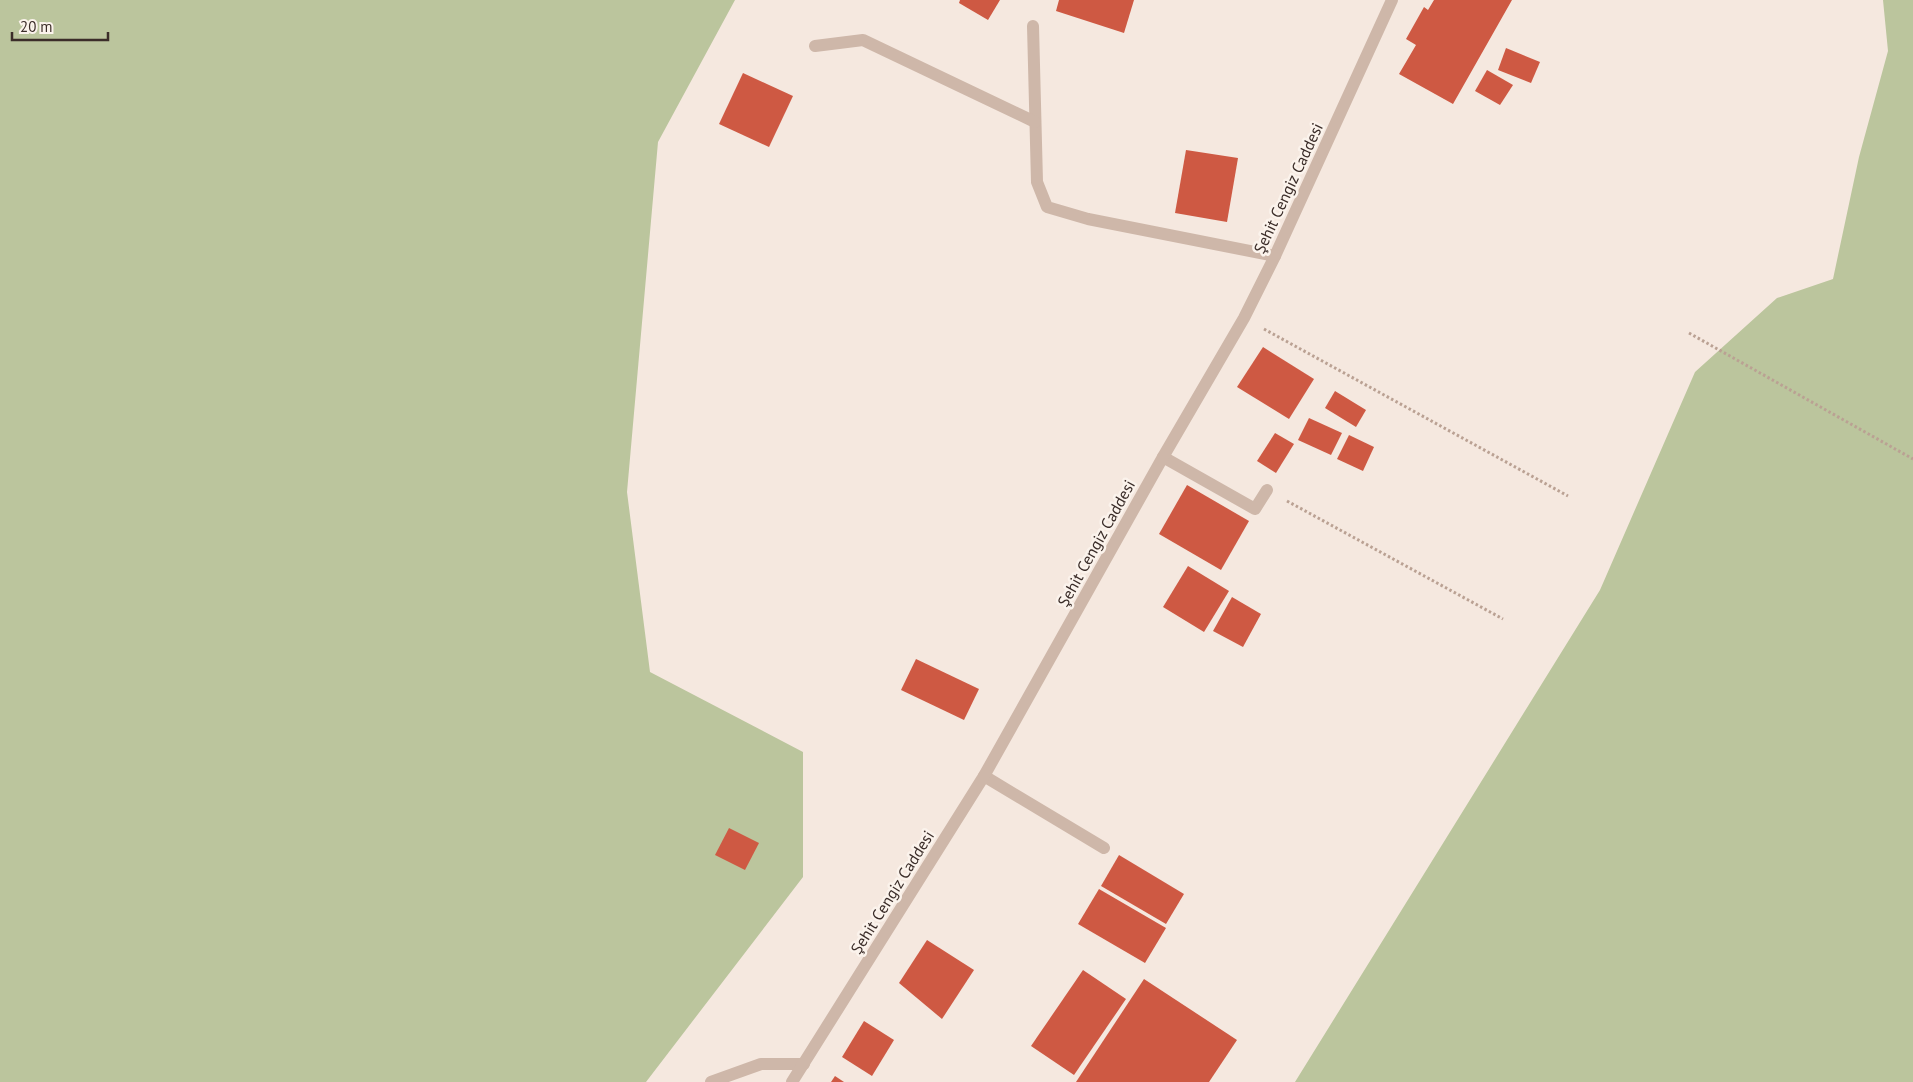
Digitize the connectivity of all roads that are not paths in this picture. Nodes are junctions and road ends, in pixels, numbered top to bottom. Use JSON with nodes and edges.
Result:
{"nodes":[{"id":1,"x":1392,"y":0,"type":"edge"},
{"id":2,"x":1033,"y":26,"type":"dead end"},
{"id":3,"x":815,"y":46,"type":"dead end"},
{"id":4,"x":1035,"y":122,"type":"junction"},
{"id":5,"x":1275,"y":256,"type":"junction"},
{"id":6,"x":1163,"y":458,"type":"junction"},
{"id":7,"x":1267,"y":490,"type":"road end"},
{"id":8,"x":984,"y":776,"type":"junction"},
{"id":9,"x":1104,"y":848,"type":"dead end"},
{"id":10,"x":804,"y":1064,"type":"junction"},
{"id":11,"x":711,"y":1082,"type":"edge"},
{"id":12,"x":792,"y":1082,"type":"edge"}],
"edges":[{"from":1,"to":5,"type":"street","name":"Şehit Cengiz Caddesi"},
{"from":2,"to":4,"type":"street"},
{"from":3,"to":4,"type":"street"},
{"from":4,"to":5,"type":"street"},
{"from":5,"to":6,"type":"street","name":"Şehit Cengiz Caddesi"},
{"from":6,"to":7,"type":"street"},
{"from":6,"to":8,"type":"street","name":"Şehit Cengiz Caddesi"},
{"from":8,"to":9,"type":"street"},
{"from":8,"to":10,"type":"street","name":"Şehit Cengiz Caddesi"},
{"from":10,"to":11,"type":"street"},
{"from":10,"to":12,"type":"street","name":"Şehit Cengiz Caddesi"}]}
